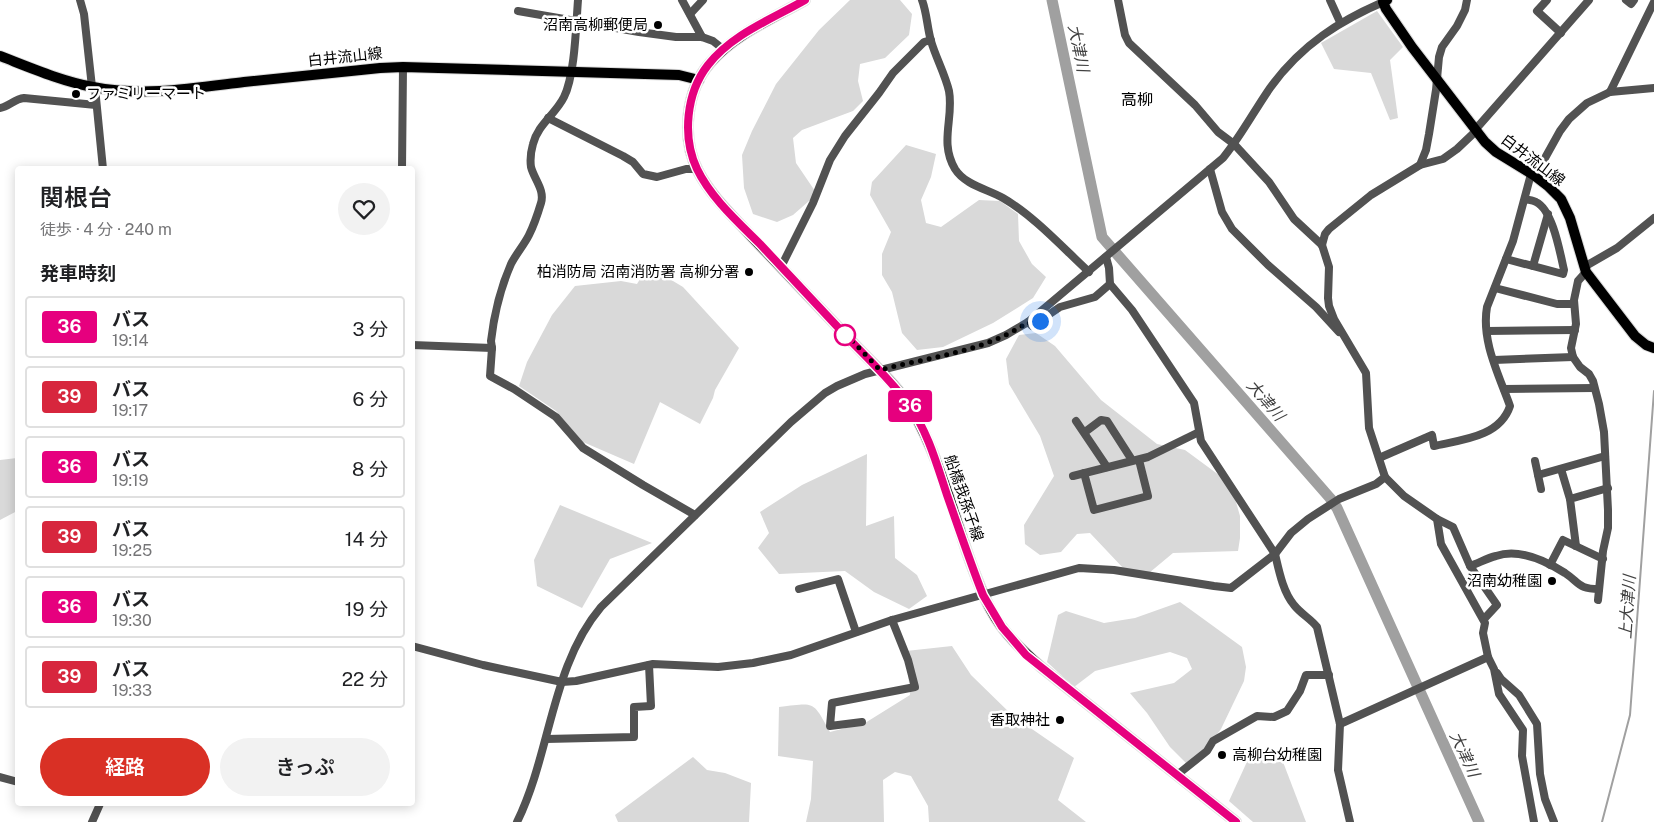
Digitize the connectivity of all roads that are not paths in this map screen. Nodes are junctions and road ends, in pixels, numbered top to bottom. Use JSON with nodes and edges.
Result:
{"nodes":[{"id":1,"x":80,"y":0,"type":"edge"},
{"id":2,"x":578,"y":0,"type":"edge"},
{"id":3,"x":682,"y":0,"type":"edge"},
{"id":4,"x":703,"y":0,"type":"edge"},
{"id":5,"x":805,"y":0,"type":"edge"},
{"id":6,"x":922,"y":0,"type":"edge"},
{"id":7,"x":1118,"y":0,"type":"edge"},
{"id":8,"x":1330,"y":0,"type":"edge"},
{"id":9,"x":1386,"y":0,"type":"edge"},
{"id":10,"x":1468,"y":0,"type":"edge"},
{"id":11,"x":1547,"y":0,"type":"edge"},
{"id":12,"x":1590,"y":0,"type":"edge"},
{"id":13,"x":1626,"y":0,"type":"edge"},
{"id":14,"x":1634,"y":0,"type":"edge"},
{"id":15,"x":1654,"y":2,"type":"edge"},
{"id":16,"x":518,"y":11,"type":"dead end"},
{"id":17,"x":690,"y":14,"type":"junction"},
{"id":18,"x":578,"y":22,"type":"junction"},
{"id":19,"x":1340,"y":22,"type":"junction"},
{"id":20,"x":1561,"y":32,"type":"junction"},
{"id":21,"x":702,"y":37,"type":"junction"},
{"id":22,"x":931,"y":40,"type":"junction"},
{"id":23,"x":723,"y":49,"type":"junction"},
{"id":24,"x":0,"y":56,"type":"edge"},
{"id":25,"x":403,"y":67,"type":"junction"},
{"id":26,"x":571,"y":72,"type":"junction"},
{"id":27,"x":1437,"y":79,"type":"junction"},
{"id":28,"x":699,"y":80,"type":"junction"},
{"id":29,"x":94,"y":87,"type":"junction"},
{"id":30,"x":1654,"y":88,"type":"edge"},
{"id":31,"x":1610,"y":92,"type":"junction"},
{"id":32,"x":96,"y":105,"type":"junction"},
{"id":33,"x":0,"y":108,"type":"edge"},
{"id":34,"x":548,"y":118,"type":"junction"},
{"id":35,"x":1476,"y":130,"type":"junction"},
{"id":36,"x":1234,"y":144,"type":"junction"},
{"id":37,"x":103,"y":166,"type":"edge"},
{"id":38,"x":402,"y":166,"type":"edge"},
{"id":39,"x":1420,"y":166,"type":"junction"},
{"id":40,"x":697,"y":169,"type":"junction"},
{"id":41,"x":1210,"y":169,"type":"junction"},
{"id":42,"x":1533,"y":175,"type":"junction"},
{"id":43,"x":1525,"y":199,"type":"junction"},
{"id":44,"x":1548,"y":214,"type":"junction"},
{"id":45,"x":1654,"y":218,"type":"edge"},
{"id":46,"x":1329,"y":229,"type":"junction"},
{"id":47,"x":1307,"y":232,"type":"junction"},
{"id":48,"x":1322,"y":245,"type":"junction"},
{"id":49,"x":1107,"y":256,"type":"junction"},
{"id":50,"x":1506,"y":259,"type":"junction"},
{"id":51,"x":1533,"y":266,"type":"junction"},
{"id":52,"x":781,"y":267,"type":"junction"},
{"id":53,"x":1585,"y":269,"type":"junction"},
{"id":54,"x":1089,"y":272,"type":"junction"},
{"id":55,"x":1110,"y":284,"type":"junction"},
{"id":56,"x":1495,"y":288,"type":"junction"},
{"id":57,"x":1574,"y":304,"type":"junction"},
{"id":58,"x":1028,"y":322,"type":"junction"},
{"id":59,"x":1575,"y":330,"type":"junction"},
{"id":60,"x":1487,"y":331,"type":"junction"},
{"id":61,"x":1344,"y":336,"type":"junction"},
{"id":62,"x":415,"y":345,"type":"edge"},
{"id":63,"x":492,"y":348,"type":"junction"},
{"id":64,"x":1654,"y":348,"type":"edge"},
{"id":65,"x":1573,"y":357,"type":"junction"},
{"id":66,"x":1494,"y":360,"type":"junction"},
{"id":67,"x":880,"y":370,"type":"junction"},
{"id":68,"x":1594,"y":388,"type":"junction"},
{"id":69,"x":1504,"y":390,"type":"junction"},
{"id":70,"x":1076,"y":421,"type":"dead end"},
{"id":71,"x":1085,"y":432,"type":"junction"},
{"id":72,"x":1199,"y":432,"type":"junction"},
{"id":73,"x":1605,"y":456,"type":"junction"},
{"id":74,"x":1380,"y":458,"type":"junction"},
{"id":75,"x":1136,"y":460,"type":"junction"},
{"id":76,"x":1535,"y":461,"type":"dead end"},
{"id":77,"x":1107,"y":467,"type":"junction"},
{"id":78,"x":1561,"y":469,"type":"junction"},
{"id":79,"x":1084,"y":473,"type":"junction"},
{"id":80,"x":1538,"y":475,"type":"junction"},
{"id":81,"x":1073,"y":476,"type":"dead end"},
{"id":82,"x":1385,"y":478,"type":"junction"},
{"id":83,"x":1608,"y":488,"type":"junction"},
{"id":84,"x":1541,"y":489,"type":"dead end"},
{"id":85,"x":1570,"y":499,"type":"junction"},
{"id":86,"x":696,"y":514,"type":"junction"},
{"id":87,"x":1437,"y":519,"type":"junction"},
{"id":88,"x":1576,"y":546,"type":"junction"},
{"id":89,"x":1275,"y":554,"type":"junction"},
{"id":90,"x":1603,"y":559,"type":"junction"},
{"id":91,"x":1550,"y":565,"type":"junction"},
{"id":92,"x":1470,"y":566,"type":"junction"},
{"id":93,"x":799,"y":589,"type":"dead end"},
{"id":94,"x":1599,"y":589,"type":"junction"},
{"id":95,"x":983,"y":595,"type":"junction"},
{"id":96,"x":1598,"y":600,"type":"dead end"},
{"id":97,"x":1484,"y":619,"type":"junction"},
{"id":98,"x":892,"y":620,"type":"junction"},
{"id":99,"x":856,"y":632,"type":"junction"},
{"id":100,"x":415,"y":647,"type":"edge"},
{"id":101,"x":1488,"y":657,"type":"junction"},
{"id":102,"x":649,"y":665,"type":"junction"},
{"id":103,"x":1494,"y":669,"type":"junction"},
{"id":104,"x":1328,"y":675,"type":"junction"},
{"id":105,"x":562,"y":682,"type":"junction"},
{"id":106,"x":862,"y":722,"type":"dead end"},
{"id":107,"x":1340,"y":724,"type":"junction"},
{"id":108,"x":546,"y":739,"type":"junction"},
{"id":109,"x":1176,"y":775,"type":"junction"},
{"id":110,"x":0,"y":777,"type":"edge"},
{"id":111,"x":15,"y":781,"type":"edge"},
{"id":112,"x":96,"y":806,"type":"edge"},
{"id":113,"x":92,"y":822,"type":"edge"},
{"id":114,"x":517,"y":822,"type":"edge"},
{"id":115,"x":1236,"y":822,"type":"edge"},
{"id":116,"x":1350,"y":822,"type":"edge"},
{"id":117,"x":1534,"y":822,"type":"edge"},
{"id":118,"x":1554,"y":822,"type":"edge"}],
"edges":[{"from":1,"to":29,"type":"street"},
{"from":2,"to":18,"type":"street"},
{"from":3,"to":17,"type":"street"},
{"from":4,"to":17,"type":"street"},
{"from":5,"to":23,"type":"main road","name":"船橋我孫子線"},
{"from":6,"to":22,"type":"street"},
{"from":7,"to":36,"type":"street"},
{"from":8,"to":19,"type":"street"},
{"from":9,"to":19,"type":"street"},
{"from":9,"to":27,"type":"main road","name":"白井流山線"},
{"from":10,"to":27,"type":"street"},
{"from":11,"to":20,"type":"street"},
{"from":12,"to":20,"type":"street"},
{"from":13,"to":14,"type":"street"},
{"from":15,"to":31,"type":"street"},
{"from":16,"to":18,"type":"street"},
{"from":17,"to":21,"type":"street"},
{"from":18,"to":21,"type":"street"},
{"from":18,"to":26,"type":"street"},
{"from":19,"to":36,"type":"street"},
{"from":20,"to":35,"type":"street"},
{"from":21,"to":23,"type":"street"},
{"from":22,"to":52,"type":"street"},
{"from":22,"to":54,"type":"street"},
{"from":23,"to":28,"type":"main road","name":"船橋我孫子線"},
{"from":24,"to":29,"type":"main road","name":"白井流山線"},
{"from":25,"to":26,"type":"main road","name":"白井流山線"},
{"from":25,"to":29,"type":"main road","name":"白井流山線"},
{"from":25,"to":38,"type":"street"},
{"from":26,"to":28,"type":"main road","name":"白井流山線"},
{"from":26,"to":34,"type":"street"},
{"from":27,"to":35,"type":"main road","name":"白井流山線"},
{"from":27,"to":39,"type":"street"},
{"from":28,"to":40,"type":"main road","name":"船橋我孫子線"},
{"from":29,"to":32,"type":"street"},
{"from":30,"to":31,"type":"street"},
{"from":31,"to":42,"type":"street"},
{"from":32,"to":33,"type":"street"},
{"from":32,"to":37,"type":"street"},
{"from":34,"to":40,"type":"street"},
{"from":34,"to":63,"type":"street"},
{"from":35,"to":39,"type":"street"},
{"from":35,"to":42,"type":"main road","name":"白井流山線"},
{"from":36,"to":41,"type":"street"},
{"from":36,"to":47,"type":"street"},
{"from":39,"to":46,"type":"street"},
{"from":40,"to":52,"type":"main road","name":"船橋我孫子線"},
{"from":41,"to":49,"type":"street"},
{"from":41,"to":61,"type":"street"},
{"from":42,"to":43,"type":"street"},
{"from":42,"to":53,"type":"main road","name":"白井流山線"},
{"from":43,"to":44,"type":"street"},
{"from":43,"to":50,"type":"street"},
{"from":44,"to":51,"type":"street"},
{"from":44,"to":51,"type":"street"},
{"from":45,"to":53,"type":"street"},
{"from":46,"to":47,"type":"street"},
{"from":46,"to":48,"type":"street"},
{"from":47,"to":48,"type":"street"},
{"from":48,"to":61,"type":"street"},
{"from":49,"to":54,"type":"street"},
{"from":49,"to":55,"type":"street"},
{"from":50,"to":51,"type":"street"},
{"from":50,"to":56,"type":"street"},
{"from":52,"to":67,"type":"main road","name":"船橋我孫子線"},
{"from":53,"to":57,"type":"street"},
{"from":53,"to":64,"type":"main road","name":"白井流山線"},
{"from":54,"to":58,"type":"street"},
{"from":55,"to":58,"type":"street"},
{"from":55,"to":72,"type":"street"},
{"from":56,"to":57,"type":"street"},
{"from":56,"to":60,"type":"street"},
{"from":57,"to":59,"type":"street"},
{"from":58,"to":67,"type":"street"},
{"from":59,"to":60,"type":"street"},
{"from":59,"to":65,"type":"street"},
{"from":60,"to":66,"type":"street"},
{"from":61,"to":74,"type":"street"},
{"from":62,"to":63,"type":"street"},
{"from":63,"to":86,"type":"street"},
{"from":65,"to":66,"type":"street"},
{"from":65,"to":68,"type":"street"},
{"from":66,"to":69,"type":"street"},
{"from":67,"to":86,"type":"street"},
{"from":67,"to":95,"type":"main road","name":"船橋我孫子線"},
{"from":68,"to":69,"type":"street"},
{"from":68,"to":73,"type":"street"},
{"from":69,"to":74,"type":"street"},
{"from":70,"to":71,"type":"street"},
{"from":71,"to":75,"type":"street"},
{"from":71,"to":77,"type":"street"},
{"from":72,"to":75,"type":"street"},
{"from":72,"to":89,"type":"street"},
{"from":73,"to":78,"type":"street"},
{"from":73,"to":83,"type":"street"},
{"from":74,"to":82,"type":"street"},
{"from":75,"to":77,"type":"street"},
{"from":75,"to":79,"type":"street"},
{"from":76,"to":80,"type":"street"},
{"from":77,"to":79,"type":"street"},
{"from":78,"to":80,"type":"street"},
{"from":78,"to":85,"type":"street"},
{"from":79,"to":81,"type":"street"},
{"from":80,"to":84,"type":"street"},
{"from":82,"to":87,"type":"street"},
{"from":82,"to":89,"type":"street"},
{"from":83,"to":85,"type":"street"},
{"from":83,"to":90,"type":"street"},
{"from":85,"to":88,"type":"street"},
{"from":86,"to":105,"type":"street"},
{"from":87,"to":92,"type":"street"},
{"from":87,"to":97,"type":"street"},
{"from":88,"to":90,"type":"street"},
{"from":88,"to":91,"type":"street"},
{"from":89,"to":95,"type":"street"},
{"from":89,"to":104,"type":"street"},
{"from":90,"to":94,"type":"street"},
{"from":91,"to":92,"type":"street"},
{"from":91,"to":94,"type":"street"},
{"from":92,"to":97,"type":"street"},
{"from":93,"to":99,"type":"street"},
{"from":94,"to":96,"type":"street"},
{"from":95,"to":98,"type":"street"},
{"from":95,"to":109,"type":"main road","name":"船橋我孫子線"},
{"from":97,"to":101,"type":"street"},
{"from":98,"to":99,"type":"street"},
{"from":98,"to":106,"type":"street"},
{"from":99,"to":102,"type":"street"},
{"from":100,"to":105,"type":"street"},
{"from":101,"to":103,"type":"street"},
{"from":101,"to":107,"type":"street"},
{"from":102,"to":105,"type":"street"},
{"from":102,"to":108,"type":"street"},
{"from":103,"to":117,"type":"street"},
{"from":103,"to":118,"type":"street"},
{"from":104,"to":107,"type":"street"},
{"from":104,"to":109,"type":"street"},
{"from":105,"to":108,"type":"street"},
{"from":107,"to":116,"type":"street"},
{"from":108,"to":114,"type":"street"},
{"from":109,"to":115,"type":"main road","name":"船橋我孫子線"},
{"from":110,"to":111,"type":"street"},
{"from":112,"to":113,"type":"street"}]}
